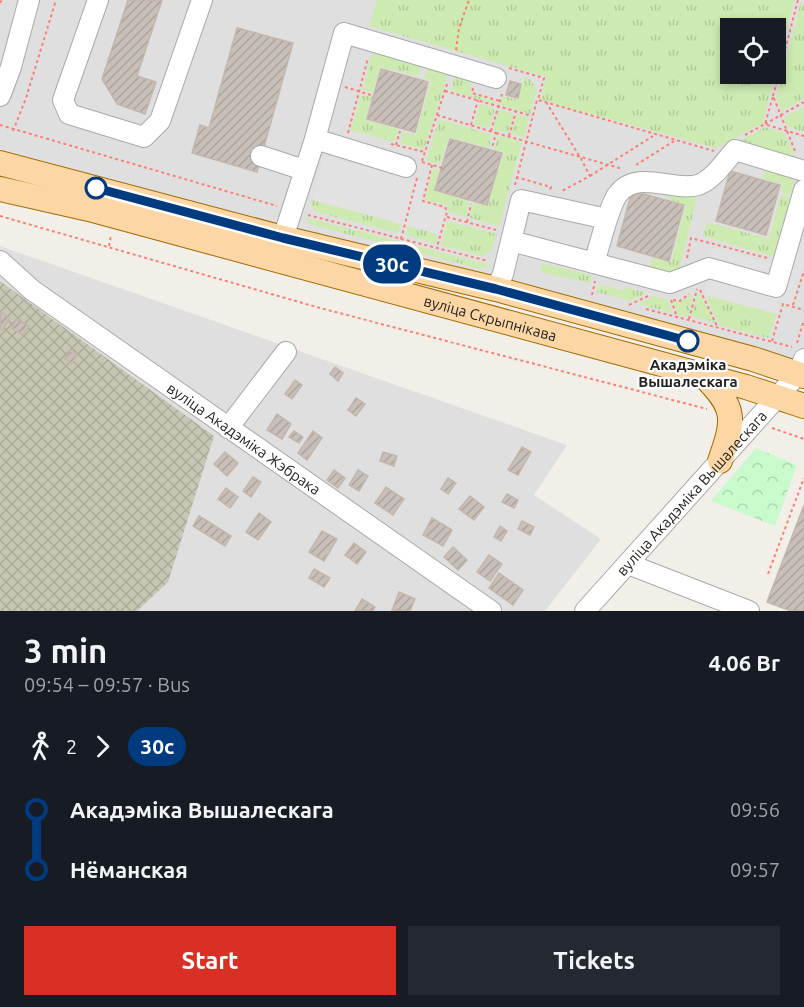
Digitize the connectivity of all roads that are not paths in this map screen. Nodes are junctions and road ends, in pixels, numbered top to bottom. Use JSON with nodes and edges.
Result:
{"nodes":[{"id":1,"x":29,"y":0,"type":"edge"},
{"id":2,"x":98,"y":0,"type":"edge"},
{"id":3,"x":202,"y":0,"type":"edge"},
{"id":4,"x":503,"y":79,"type":"road end"},
{"id":5,"x":0,"y":96,"type":"edge"},
{"id":6,"x":315,"y":139,"type":"junction"},
{"id":7,"x":261,"y":156,"type":"dead end"},
{"id":8,"x":0,"y":162,"type":"edge"},
{"id":9,"x":800,"y":164,"type":"edge"},
{"id":10,"x":304,"y":170,"type":"junction"},
{"id":11,"x":413,"y":171,"type":"road end"},
{"id":12,"x":0,"y":189,"type":"edge"},
{"id":13,"x":804,"y":190,"type":"edge"},
{"id":14,"x":607,"y":219,"type":"junction"},
{"id":15,"x":507,"y":236,"type":"junction"},
{"id":16,"x":283,"y":238,"type":"junction"},
{"id":17,"x":0,"y":261,"type":"edge"},
{"id":18,"x":594,"y":263,"type":"junction"},
{"id":19,"x":500,"y":282,"type":"junction"},
{"id":20,"x":286,"y":352,"type":"dead end"},
{"id":21,"x":802,"y":370,"type":"edge"},
{"id":22,"x":704,"y":376,"type":"junction"},
{"id":23,"x":778,"y":397,"type":"junction"},
{"id":24,"x":804,"y":406,"type":"edge"},
{"id":25,"x":228,"y":428,"type":"junction"},
{"id":26,"x":720,"y":461,"type":"junction"},
{"id":27,"x":628,"y":564,"type":"junction"},
{"id":28,"x":491,"y":611,"type":"edge"},
{"id":29,"x":585,"y":611,"type":"edge"},
{"id":30,"x":749,"y":611,"type":"edge"}],
"edges":[{"from":1,"to":5,"type":"street"},
{"from":2,"to":3,"type":"street"},
{"from":4,"to":6,"type":"street"},
{"from":6,"to":10,"type":"street"},
{"from":6,"to":11,"type":"street"},
{"from":7,"to":10,"type":"street"},
{"from":8,"to":16,"type":"main road","name":"вуліца Скрыпнікава"},
{"from":9,"to":14,"type":"street"},
{"from":10,"to":16,"type":"street"},
{"from":12,"to":22,"type":"main road","name":"вуліца Скрыпнікава"},
{"from":13,"to":18,"type":"street"},
{"from":14,"to":15,"type":"street"},
{"from":14,"to":18,"type":"street"},
{"from":15,"to":18,"type":"street"},
{"from":15,"to":19,"type":"street"},
{"from":16,"to":19,"type":"main road","name":"вуліца Скрыпнікава"},
{"from":17,"to":25,"type":"street","name":"вуліца Акадэміка Жэбрака"},
{"from":19,"to":21,"type":"main road","name":"вуліца Скрыпнікава"},
{"from":20,"to":25,"type":"street"},
{"from":21,"to":23,"type":"street","name":"вуліца Акадэміка Вышалескага"},
{"from":22,"to":23,"type":"main road","name":"вуліца Скрыпнікава"},
{"from":22,"to":26,"type":"main road"},
{"from":23,"to":24,"type":"main road","name":"вуліца Скрыпнікава"},
{"from":23,"to":26,"type":"street","name":"вуліца Акадэміка Вышалескага"},
{"from":25,"to":28,"type":"street","name":"вуліца Акадэміка Жэбрака"},
{"from":26,"to":27,"type":"street","name":"вуліца Акадэміка Вышалескага"},
{"from":27,"to":29,"type":"street","name":"вуліца Акадэміка Вышалескага"},
{"from":27,"to":30,"type":"street"}]}
